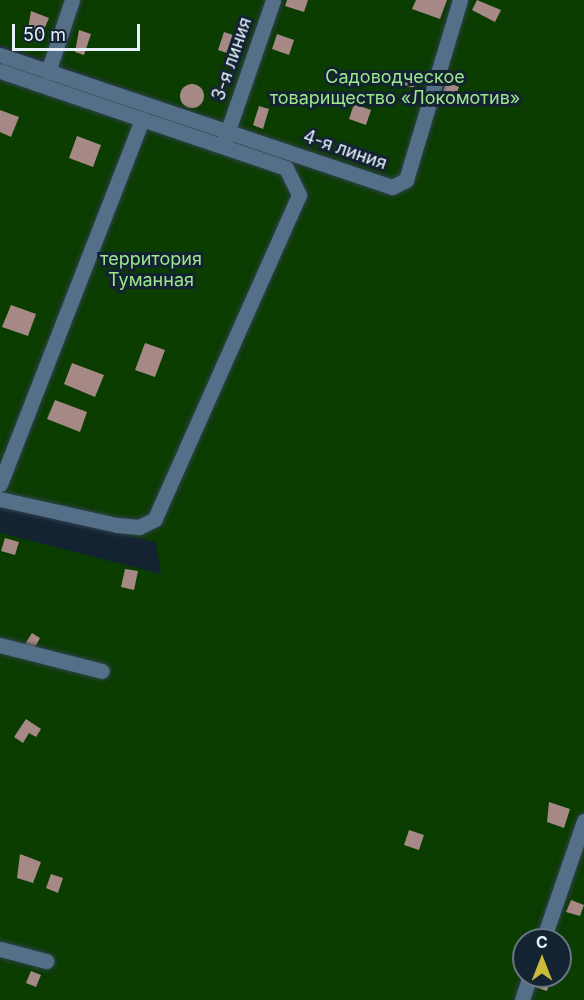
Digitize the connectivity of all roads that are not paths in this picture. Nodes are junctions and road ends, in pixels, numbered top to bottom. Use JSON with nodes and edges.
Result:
{"nodes":[{"id":1,"x":72,"y":0,"type":"edge"},
{"id":2,"x":273,"y":0,"type":"edge"},
{"id":3,"x":460,"y":0,"type":"edge"},
{"id":4,"x":0,"y":55,"type":"edge"},
{"id":5,"x":0,"y":71,"type":"edge"},
{"id":6,"x":48,"y":72,"type":"junction"},
{"id":7,"x":142,"y":119,"type":"junction"},
{"id":8,"x":228,"y":131,"type":"junction"},
{"id":9,"x":222,"y":147,"type":"junction"},
{"id":10,"x":0,"y":484,"type":"edge"},
{"id":11,"x":0,"y":499,"type":"edge"},
{"id":12,"x":0,"y":645,"type":"edge"},
{"id":13,"x":102,"y":671,"type":"dead end"},
{"id":14,"x":584,"y":821,"type":"edge"},
{"id":15,"x":547,"y":928,"type":"edge"},
{"id":16,"x":0,"y":949,"type":"edge"},
{"id":17,"x":46,"y":961,"type":"dead end"}],
"edges":[{"from":1,"to":6,"type":"street"},
{"from":2,"to":8,"type":"street","name":"3-я линия"},
{"from":3,"to":8,"type":"street","name":"4-я линия"},
{"from":4,"to":6,"type":"street"},
{"from":5,"to":7,"type":"street"},
{"from":6,"to":8,"type":"street"},
{"from":7,"to":9,"type":"street"},
{"from":7,"to":10,"type":"street"},
{"from":8,"to":9,"type":"street","name":"3-я линия"},
{"from":9,"to":11,"type":"street"},
{"from":12,"to":13,"type":"street"},
{"from":14,"to":15,"type":"street"},
{"from":16,"to":17,"type":"street"}]}
